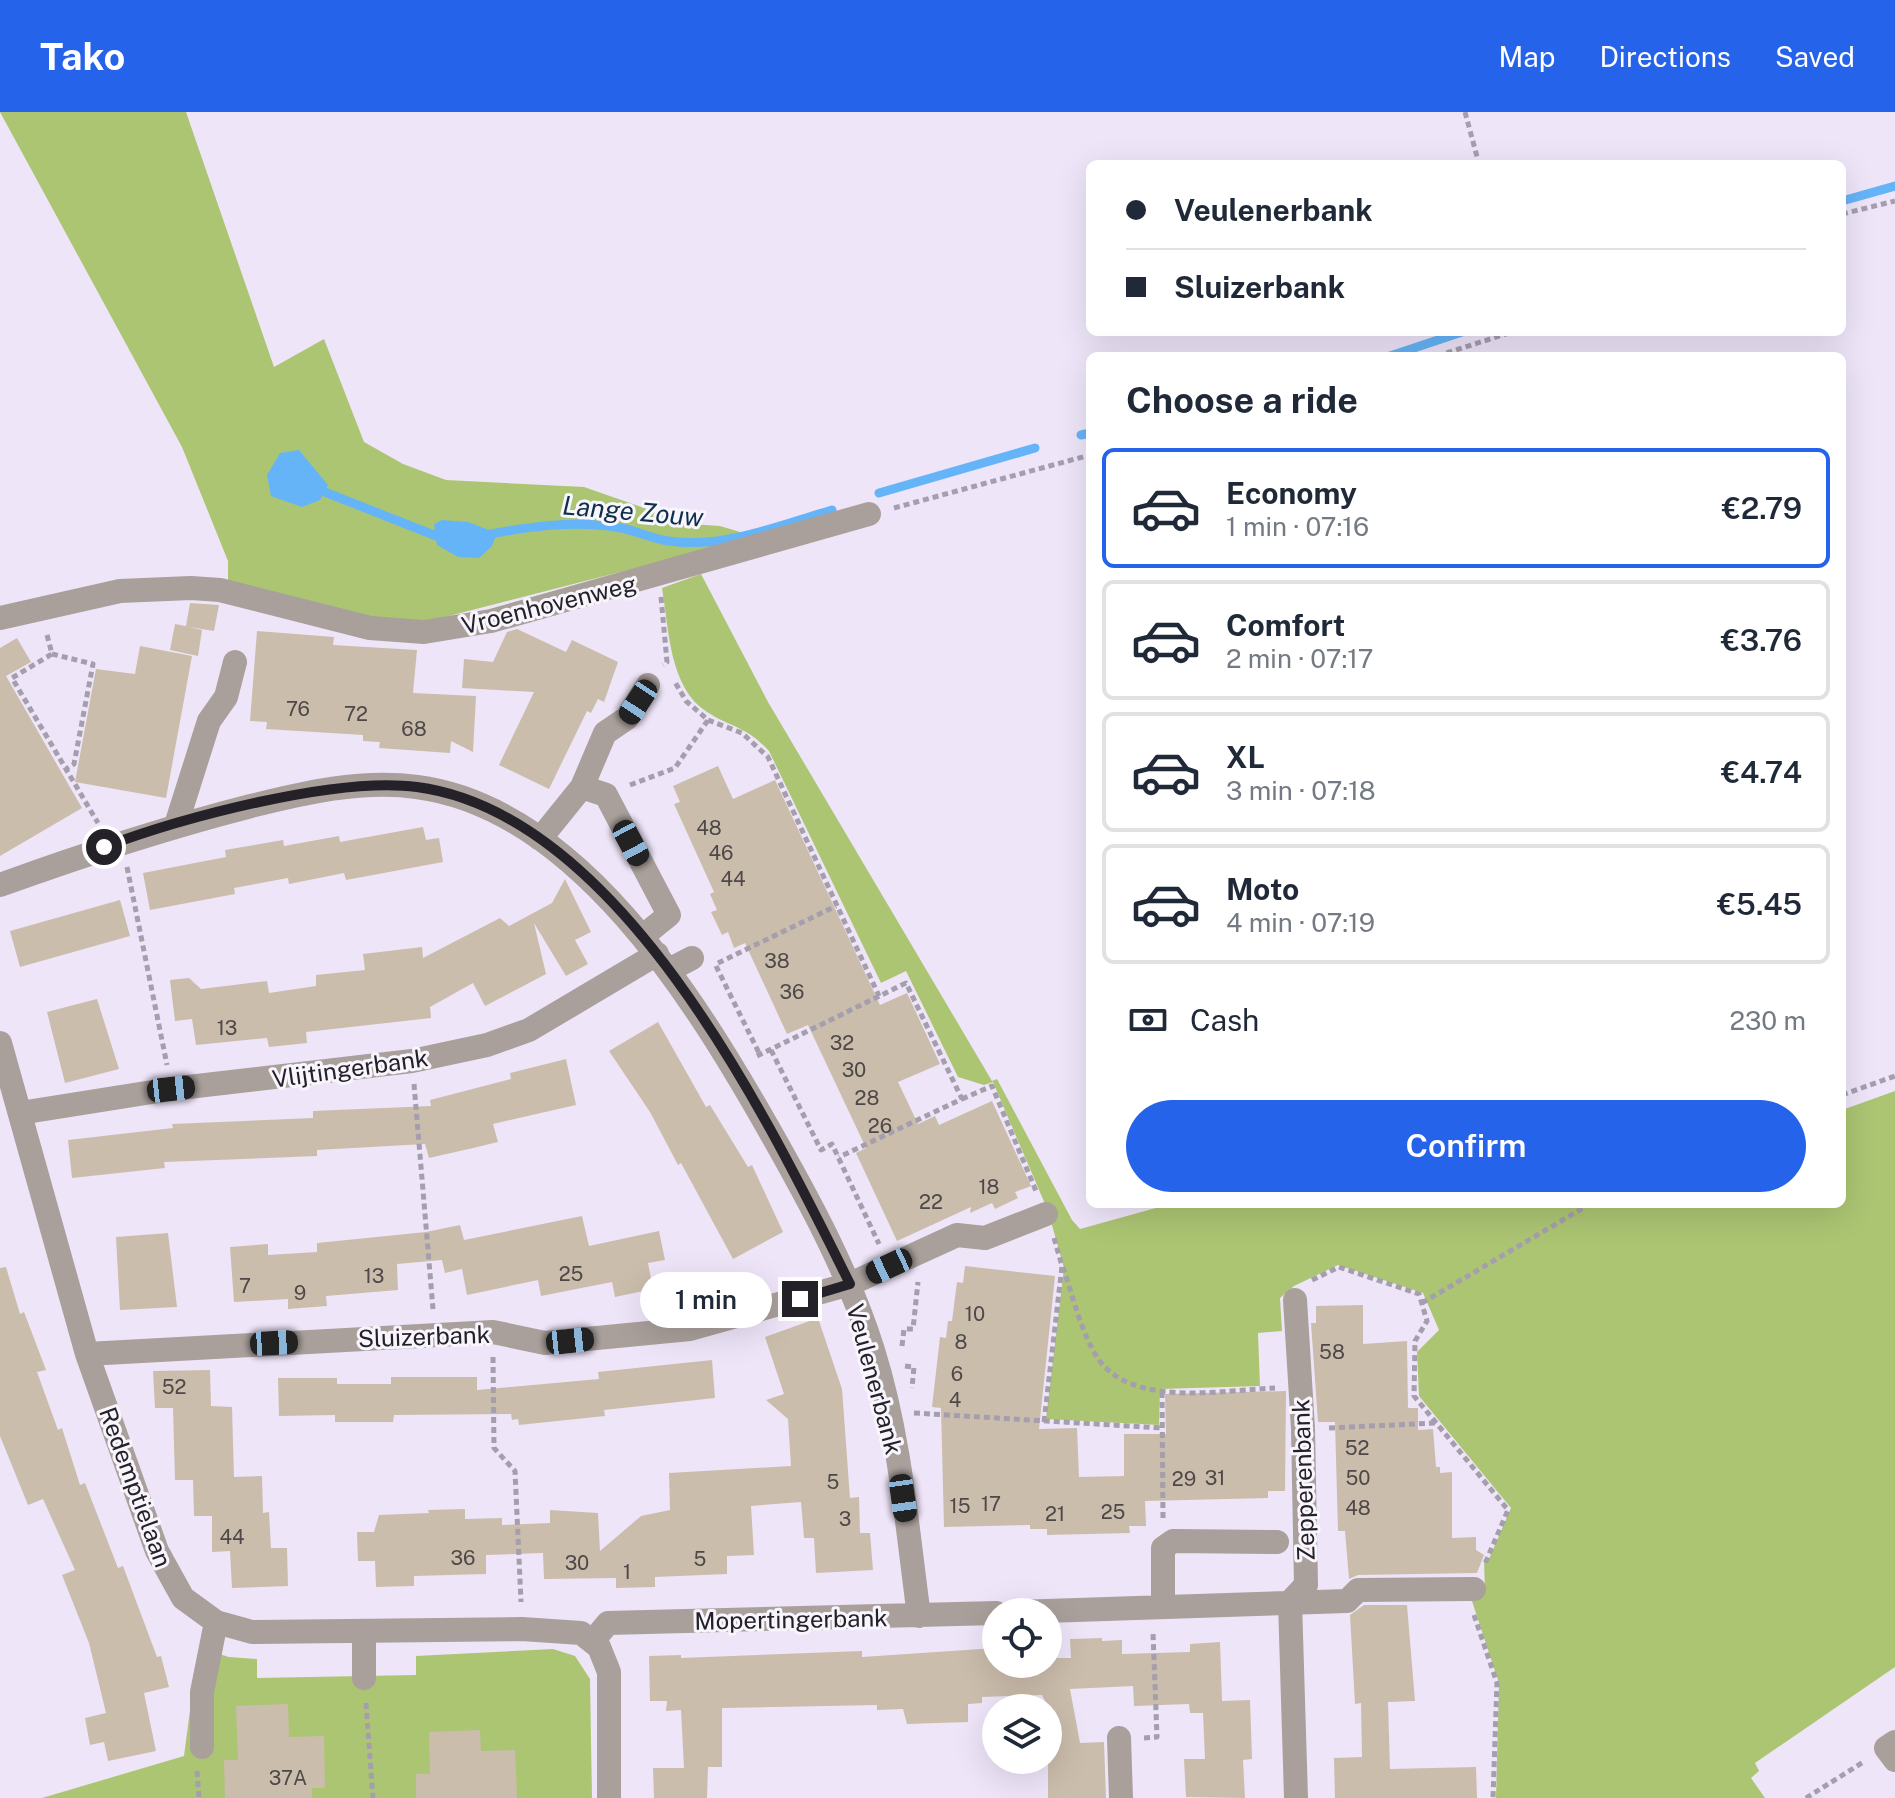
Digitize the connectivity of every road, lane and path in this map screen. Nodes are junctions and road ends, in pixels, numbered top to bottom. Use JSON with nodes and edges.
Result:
{"nodes":[{"id":1,"x":1465,"y":112,"type":"edge"},
{"id":2,"x":1478,"y":160,"type":"edge"},
{"id":3,"x":1895,"y":201,"type":"edge"},
{"id":4,"x":1846,"y":213,"type":"edge"},
{"id":5,"x":1498,"y":336,"type":"edge"},
{"id":6,"x":1449,"y":352,"type":"edge"},
{"id":7,"x":1086,"y":456,"type":"edge"},
{"id":8,"x":869,"y":514,"type":"joint"},
{"id":9,"x":659,"y":576,"type":"junction"},
{"id":10,"x":41,"y":609,"type":"junction"},
{"id":11,"x":0,"y":618,"type":"edge"},
{"id":12,"x":52,"y":654,"type":"junction"},
{"id":13,"x":235,"y":662,"type":"dead end"},
{"id":14,"x":667,"y":662,"type":"junction"},
{"id":15,"x":648,"y":685,"type":"joint"},
{"id":16,"x":708,"y":720,"type":"junction"},
{"id":17,"x":66,"y":769,"type":"junction"},
{"id":18,"x":582,"y":787,"type":"junction"},
{"id":19,"x":606,"y":795,"type":"junction"},
{"id":20,"x":176,"y":825,"type":"junction"},
{"id":21,"x":540,"y":839,"type":"junction"},
{"id":22,"x":116,"y":843,"type":"junction"},
{"id":23,"x":0,"y":885,"type":"edge"},
{"id":24,"x":836,"y":906,"type":"junction"},
{"id":25,"x":656,"y":954,"type":"junction"},
{"id":26,"x":705,"y":964,"type":"junction"},
{"id":27,"x":879,"y":996,"type":"junction"},
{"id":28,"x":0,"y":1043,"type":"edge"},
{"id":29,"x":770,"y":1049,"type":"junction"},
{"id":30,"x":760,"y":1055,"type":"junction"},
{"id":31,"x":412,"y":1061,"type":"junction"},
{"id":32,"x":734,"y":1068,"type":"junction"},
{"id":33,"x":1895,"y":1076,"type":"edge"},
{"id":34,"x":171,"y":1089,"type":"junction"},
{"id":35,"x":1846,"y":1094,"type":"edge"},
{"id":36,"x":20,"y":1113,"type":"junction"},
{"id":37,"x":839,"y":1157,"type":"junction"},
{"id":38,"x":1583,"y":1208,"type":"edge"},
{"id":39,"x":1046,"y":1214,"type":"dead end"},
{"id":40,"x":920,"y":1252,"type":"junction"},
{"id":41,"x":889,"y":1266,"type":"junction"},
{"id":42,"x":1062,"y":1266,"type":"dead end"},
{"id":43,"x":850,"y":1284,"type":"junction"},
{"id":44,"x":1295,"y":1300,"type":"joint"},
{"id":45,"x":1422,"y":1303,"type":"junction"},
{"id":46,"x":493,"y":1332,"type":"junction"},
{"id":47,"x":435,"y":1334,"type":"junction"},
{"id":48,"x":87,"y":1354,"type":"junction"},
{"id":49,"x":1300,"y":1388,"type":"junction"},
{"id":50,"x":1162,"y":1392,"type":"junction"},
{"id":51,"x":1436,"y":1423,"type":"junction"},
{"id":52,"x":1162,"y":1428,"type":"junction"},
{"id":53,"x":1303,"y":1429,"type":"junction"},
{"id":54,"x":1277,"y":1542,"type":"dead end"},
{"id":55,"x":1163,"y":1548,"type":"junction"},
{"id":56,"x":1470,"y":1589,"type":"junction"},
{"id":57,"x":1290,"y":1602,"type":"junction"},
{"id":58,"x":1158,"y":1606,"type":"junction"},
{"id":59,"x":1062,"y":1610,"type":"edge"},
{"id":60,"x":982,"y":1614,"type":"edge"},
{"id":61,"x":919,"y":1616,"type":"junction"},
{"id":62,"x":216,"y":1622,"type":"junction"},
{"id":63,"x":522,"y":1629,"type":"junction"},
{"id":64,"x":364,"y":1632,"type":"junction"},
{"id":65,"x":593,"y":1641,"type":"junction"},
{"id":66,"x":364,"y":1678,"type":"joint"},
{"id":67,"x":1119,"y":1738,"type":"joint"},
{"id":68,"x":202,"y":1747,"type":"dead end"},
{"id":69,"x":1892,"y":1750,"type":"edge"},
{"id":70,"x":373,"y":1798,"type":"edge"},
{"id":71,"x":609,"y":1798,"type":"edge"},
{"id":72,"x":1121,"y":1798,"type":"edge"},
{"id":73,"x":1296,"y":1798,"type":"edge"},
{"id":74,"x":1493,"y":1798,"type":"edge"},
{"id":75,"x":1806,"y":1798,"type":"edge"}],
"edges":[{"from":1,"to":2,"type":"path"},
{"from":3,"to":4,"type":"path"},
{"from":5,"to":6,"type":"path"},
{"from":7,"to":8,"type":"path"},
{"from":8,"to":9,"type":"street","name":"Vroenhovenweg"},
{"from":9,"to":10,"type":"street","name":"Vroenhovenweg"},
{"from":9,"to":14,"type":"path"},
{"from":10,"to":11,"type":"street","name":"Vroenhovenweg"},
{"from":10,"to":12,"type":"path"},
{"from":12,"to":17,"type":"path"},
{"from":12,"to":17,"type":"path"},
{"from":13,"to":20,"type":"street"},
{"from":14,"to":15,"type":"path"},
{"from":14,"to":16,"type":"path"},
{"from":15,"to":18,"type":"street"},
{"from":16,"to":19,"type":"path"},
{"from":16,"to":24,"type":"path"},
{"from":17,"to":22,"type":"path"},
{"from":18,"to":19,"type":"street"},
{"from":18,"to":21,"type":"street"},
{"from":19,"to":25,"type":"street"},
{"from":20,"to":21,"type":"street","name":"Veulenerbank"},
{"from":20,"to":22,"type":"street","name":"Veulenerbank"},
{"from":21,"to":25,"type":"street","name":"Veulenerbank"},
{"from":22,"to":23,"type":"street","name":"Veulenerbank"},
{"from":22,"to":34,"type":"path"},
{"from":24,"to":26,"type":"path"},
{"from":24,"to":27,"type":"path"},
{"from":25,"to":26,"type":"street","name":"Vlijtingerbank"},
{"from":25,"to":31,"type":"street","name":"Vlijtingerbank"},
{"from":25,"to":32,"type":"street","name":"Veulenerbank"},
{"from":26,"to":30,"type":"path"},
{"from":27,"to":29,"type":"path"},
{"from":27,"to":37,"type":"path"},
{"from":28,"to":36,"type":"street","name":"Redemptielaan"},
{"from":29,"to":30,"type":"path"},
{"from":29,"to":37,"type":"path"},
{"from":30,"to":32,"type":"path"},
{"from":31,"to":34,"type":"street","name":"Vlijtingerbank"},
{"from":31,"to":47,"type":"path"},
{"from":32,"to":43,"type":"street","name":"Veulenerbank"},
{"from":33,"to":35,"type":"path"},
{"from":34,"to":36,"type":"street","name":"Vlijtingerbank"},
{"from":36,"to":48,"type":"street","name":"Redemptielaan"},
{"from":37,"to":41,"type":"path"},
{"from":38,"to":45,"type":"path"},
{"from":39,"to":40,"type":"street","name":"Veulenerbank"},
{"from":40,"to":41,"type":"street","name":"Veulenerbank"},
{"from":40,"to":52,"type":"path"},
{"from":41,"to":43,"type":"street","name":"Veulenerbank"},
{"from":42,"to":50,"type":"path"},
{"from":43,"to":46,"type":"street","name":"Sluizerbank"},
{"from":43,"to":61,"type":"street","name":"Veulenerbank"},
{"from":44,"to":45,"type":"path"},
{"from":44,"to":49,"type":"street","name":"Zepperenbank"},
{"from":45,"to":51,"type":"path"},
{"from":46,"to":47,"type":"street","name":"Sluizerbank"},
{"from":46,"to":63,"type":"path"},
{"from":47,"to":48,"type":"street","name":"Sluizerbank"},
{"from":48,"to":62,"type":"street","name":"Redemptielaan"},
{"from":49,"to":50,"type":"path"},
{"from":49,"to":53,"type":"street","name":"Zepperenbank"},
{"from":50,"to":52,"type":"path"},
{"from":51,"to":53,"type":"path"},
{"from":51,"to":56,"type":"path"},
{"from":52,"to":55,"type":"path"},
{"from":53,"to":57,"type":"street","name":"Zepperenbank"},
{"from":54,"to":55,"type":"street"},
{"from":55,"to":58,"type":"street"},
{"from":56,"to":57,"type":"street"},
{"from":56,"to":74,"type":"path"},
{"from":57,"to":58,"type":"street"},
{"from":57,"to":73,"type":"street","name":"Zepperenbank"},
{"from":58,"to":59,"type":"street"},
{"from":58,"to":67,"type":"path"},
{"from":60,"to":61,"type":"street","name":"Mopertingerbank"},
{"from":61,"to":65,"type":"street","name":"Mopertingerbank"},
{"from":62,"to":64,"type":"street","name":"Redemptielaan"},
{"from":62,"to":68,"type":"street"},
{"from":63,"to":64,"type":"street","name":"Redemptielaan"},
{"from":63,"to":65,"type":"street","name":"Redemptielaan"},
{"from":64,"to":66,"type":"street"},
{"from":65,"to":71,"type":"street"},
{"from":66,"to":70,"type":"path"},
{"from":67,"to":72,"type":"street"},
{"from":69,"to":75,"type":"path"}]}
